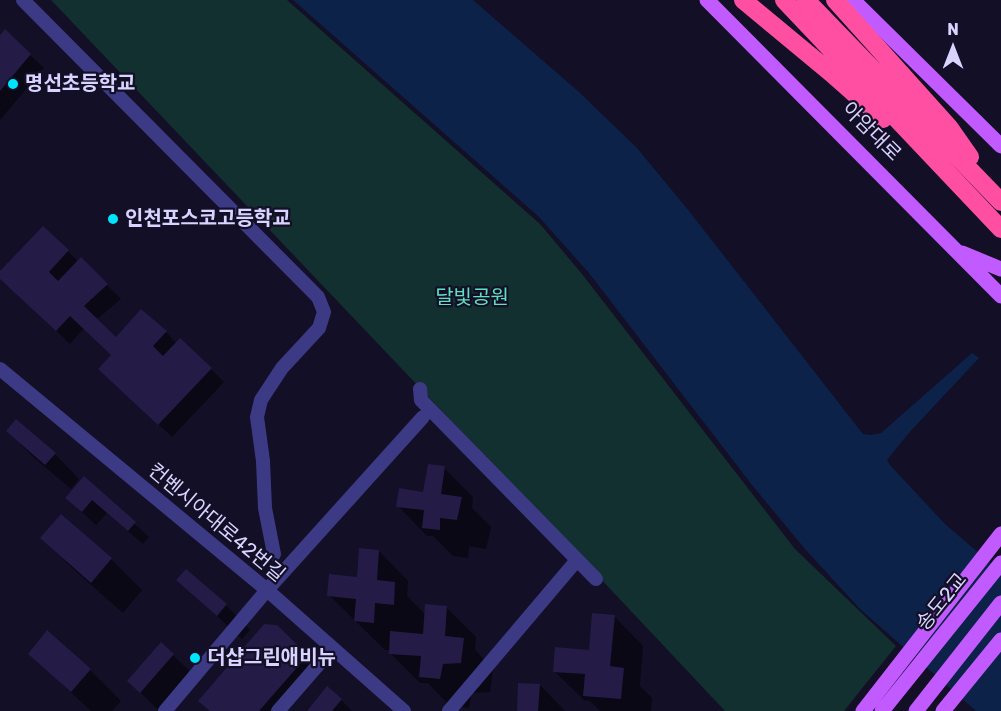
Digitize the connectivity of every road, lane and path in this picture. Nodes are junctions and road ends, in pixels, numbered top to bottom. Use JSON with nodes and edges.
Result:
{"nodes":[{"id":1,"x":23,"y":0,"type":"edge"},
{"id":2,"x":707,"y":0,"type":"edge"},
{"id":3,"x":742,"y":0,"type":"edge"},
{"id":4,"x":783,"y":0,"type":"edge"},
{"id":5,"x":806,"y":0,"type":"edge"},
{"id":6,"x":835,"y":0,"type":"edge"},
{"id":7,"x":853,"y":0,"type":"edge"},
{"id":8,"x":1001,"y":146,"type":"edge"},
{"id":9,"x":968,"y":194,"type":"junction"},
{"id":10,"x":1001,"y":201,"type":"edge"},
{"id":11,"x":1001,"y":229,"type":"edge"},
{"id":12,"x":956,"y":250,"type":"junction"},
{"id":13,"x":1001,"y":268,"type":"edge"},
{"id":14,"x":1001,"y":296,"type":"edge"},
{"id":15,"x":0,"y":369,"type":"edge"},
{"id":16,"x":420,"y":389,"type":"dead end"},
{"id":17,"x":423,"y":417,"type":"dead end"},
{"id":18,"x":1001,"y":534,"type":"edge"},
{"id":19,"x":274,"y":554,"type":"dead end"},
{"id":20,"x":577,"y":560,"type":"junction"},
{"id":21,"x":1001,"y":562,"type":"edge"},
{"id":22,"x":596,"y":579,"type":"dead end"},
{"id":23,"x":267,"y":590,"type":"junction"},
{"id":24,"x":1001,"y":603,"type":"edge"},
{"id":25,"x":1001,"y":640,"type":"edge"},
{"id":26,"x":332,"y":649,"type":"junction"},
{"id":27,"x":909,"y":665,"type":"junction"},
{"id":28,"x":947,"y":706,"type":"edge"},
{"id":29,"x":165,"y":711,"type":"edge"},
{"id":30,"x":278,"y":711,"type":"edge"},
{"id":31,"x":404,"y":711,"type":"edge"},
{"id":32,"x":449,"y":711,"type":"edge"},
{"id":33,"x":863,"y":711,"type":"edge"},
{"id":34,"x":882,"y":711,"type":"edge"},
{"id":35,"x":916,"y":711,"type":"edge"}],
"edges":[{"from":1,"to":19,"type":"street"},
{"from":2,"to":12,"type":"main road","name":"아암대로"},
{"from":3,"to":9,"type":"highway"},
{"from":4,"to":9,"type":"highway","name":"아암대로"},
{"from":5,"to":10,"type":"highway"},
{"from":6,"to":10,"type":"highway"},
{"from":7,"to":8,"type":"main road"},
{"from":9,"to":11,"type":"highway","name":"아암대로"},
{"from":12,"to":13,"type":"main road"},
{"from":12,"to":14,"type":"main road","name":"아암대로"},
{"from":15,"to":23,"type":"street","name":"컨벤시아대로42번길"},
{"from":16,"to":20,"type":"street"},
{"from":17,"to":23,"type":"street"},
{"from":18,"to":27,"type":"main road"},
{"from":20,"to":22,"type":"street"},
{"from":20,"to":32,"type":"street"},
{"from":21,"to":27,"type":"main road","name":"송도2교"},
{"from":23,"to":26,"type":"street","name":"컨벤시아대로42번길"},
{"from":23,"to":29,"type":"street"},
{"from":24,"to":35,"type":"main road"},
{"from":25,"to":28,"type":"main road"},
{"from":26,"to":30,"type":"street"},
{"from":26,"to":31,"type":"street","name":"컨벤시아대로42번길"},
{"from":27,"to":33,"type":"main road"},
{"from":27,"to":34,"type":"main road"}]}
